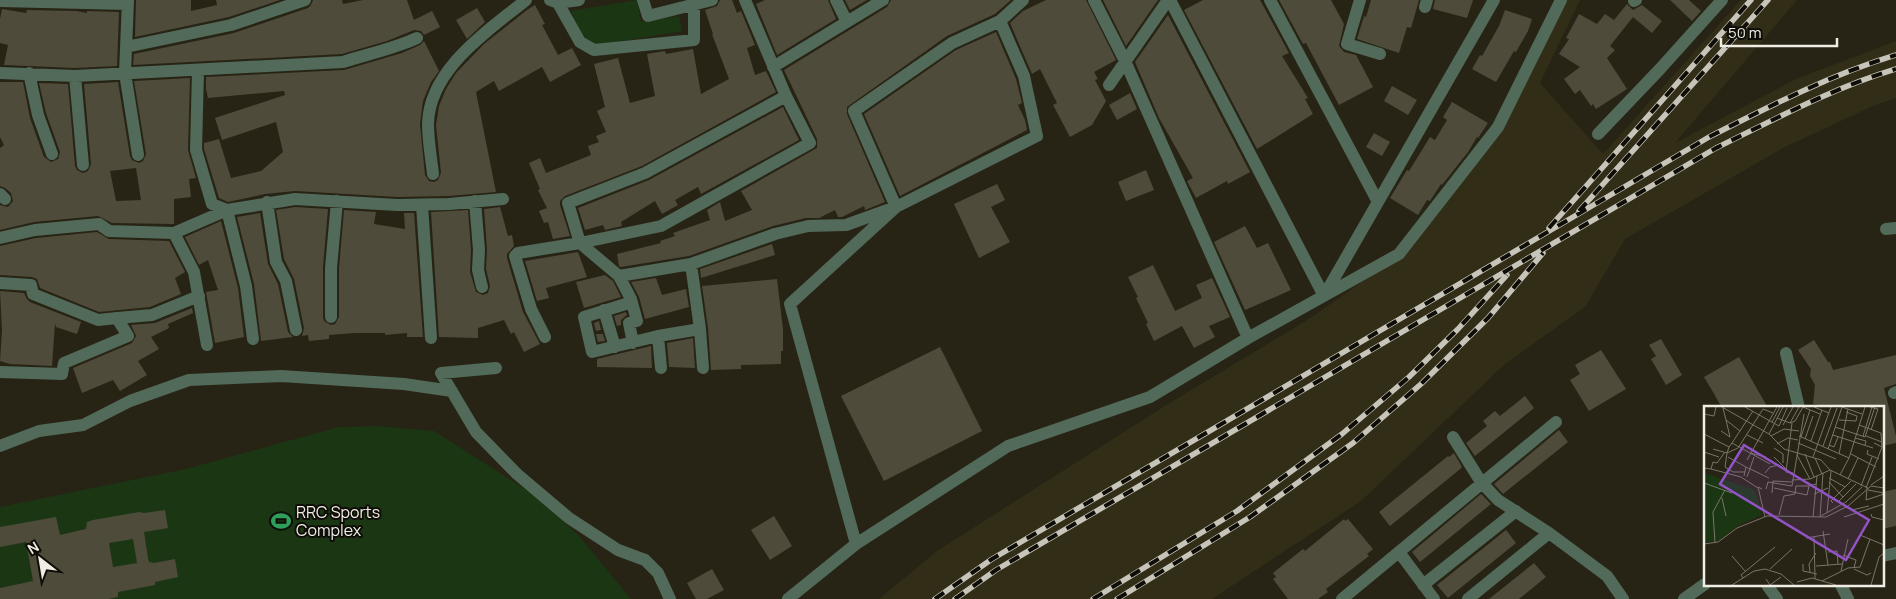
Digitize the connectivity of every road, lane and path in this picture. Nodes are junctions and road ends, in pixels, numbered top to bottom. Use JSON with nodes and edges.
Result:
{"nodes":[{"id":1,"x":305,"y":0,"type":"edge"},
{"id":2,"x":526,"y":0,"type":"edge"},
{"id":3,"x":579,"y":0,"type":"edge"},
{"id":4,"x":643,"y":0,"type":"edge"},
{"id":5,"x":712,"y":0,"type":"edge"},
{"id":6,"x":744,"y":0,"type":"edge"},
{"id":7,"x":836,"y":0,"type":"edge"},
{"id":8,"x":883,"y":0,"type":"edge"},
{"id":9,"x":1023,"y":0,"type":"edge"},
{"id":10,"x":1094,"y":0,"type":"edge"},
{"id":11,"x":1169,"y":0,"type":"edge"},
{"id":12,"x":1270,"y":0,"type":"edge"},
{"id":13,"x":1360,"y":0,"type":"edge"},
{"id":14,"x":1494,"y":0,"type":"edge"},
{"id":15,"x":1561,"y":0,"type":"edge"},
{"id":16,"x":1722,"y":0,"type":"edge"},
{"id":17,"x":0,"y":1,"type":"edge"},
{"id":18,"x":554,"y":1,"type":"edge"},
{"id":19,"x":128,"y":2,"type":"edge"},
{"id":20,"x":694,"y":6,"type":"junction"},
{"id":21,"x":1000,"y":21,"type":"junction"},
{"id":22,"x":847,"y":22,"type":"junction"},
{"id":23,"x":417,"y":38,"type":"dead end"},
{"id":24,"x":126,"y":46,"type":"junction"},
{"id":25,"x":1380,"y":54,"type":"dead end"},
{"id":26,"x":1124,"y":61,"type":"junction"},
{"id":27,"x":773,"y":67,"type":"junction"},
{"id":28,"x":198,"y":71,"type":"junction"},
{"id":29,"x":0,"y":73,"type":"edge"},
{"id":30,"x":29,"y":73,"type":"junction"},
{"id":31,"x":125,"y":73,"type":"junction"},
{"id":32,"x":75,"y":76,"type":"junction"},
{"id":33,"x":1109,"y":85,"type":"dead end"},
{"id":34,"x":786,"y":96,"type":"junction"},
{"id":35,"x":1598,"y":134,"type":"dead end"},
{"id":36,"x":52,"y":154,"type":"dead end"},
{"id":37,"x":138,"y":155,"type":"dead end"},
{"id":38,"x":83,"y":165,"type":"dead end"},
{"id":39,"x":433,"y":174,"type":"dead end"},
{"id":40,"x":503,"y":199,"type":"dead end"},
{"id":41,"x":337,"y":201,"type":"junction"},
{"id":42,"x":476,"y":201,"type":"junction"},
{"id":43,"x":267,"y":202,"type":"junction"},
{"id":44,"x":1378,"y":202,"type":"junction"},
{"id":45,"x":422,"y":204,"type":"junction"},
{"id":46,"x":896,"y":207,"type":"junction"},
{"id":47,"x":227,"y":210,"type":"junction"},
{"id":48,"x":174,"y":234,"type":"junction"},
{"id":49,"x":0,"y":238,"type":"edge"},
{"id":50,"x":580,"y":243,"type":"junction"},
{"id":51,"x":691,"y":264,"type":"junction"},
{"id":52,"x":619,"y":276,"type":"junction"},
{"id":53,"x":0,"y":283,"type":"edge"},
{"id":54,"x":482,"y":287,"type":"dead end"},
{"id":55,"x":199,"y":296,"type":"junction"},
{"id":56,"x":1324,"y":296,"type":"junction"},
{"id":57,"x":632,"y":302,"type":"junction"},
{"id":58,"x":604,"y":310,"type":"junction"},
{"id":59,"x":331,"y":317,"type":"dead end"},
{"id":60,"x":117,"y":318,"type":"junction"},
{"id":61,"x":629,"y":323,"type":"junction"},
{"id":62,"x":609,"y":328,"type":"junction"},
{"id":63,"x":700,"y":329,"type":"junction"},
{"id":64,"x":296,"y":330,"type":"dead end"},
{"id":65,"x":658,"y":336,"type":"junction"},
{"id":66,"x":545,"y":337,"type":"dead end"},
{"id":67,"x":431,"y":338,"type":"dead end"},
{"id":68,"x":1248,"y":338,"type":"junction"},
{"id":69,"x":252,"y":339,"type":"dead end"},
{"id":70,"x":633,"y":343,"type":"junction"},
{"id":71,"x":207,"y":345,"type":"dead end"},
{"id":72,"x":615,"y":347,"type":"junction"},
{"id":73,"x":1786,"y":353,"type":"dead end"},
{"id":74,"x":496,"y":368,"type":"dead end"},
{"id":75,"x":661,"y":368,"type":"dead end"},
{"id":76,"x":703,"y":368,"type":"dead end"},
{"id":77,"x":0,"y":372,"type":"edge"},
{"id":78,"x":452,"y":391,"type":"junction"},
{"id":79,"x":1799,"y":406,"type":"edge"},
{"id":80,"x":1556,"y":422,"type":"dead end"},
{"id":81,"x":1453,"y":437,"type":"dead end"},
{"id":82,"x":0,"y":446,"type":"edge"},
{"id":83,"x":1481,"y":482,"type":"junction"},
{"id":84,"x":1516,"y":511,"type":"junction"},
{"id":85,"x":1549,"y":533,"type":"junction"},
{"id":86,"x":856,"y":544,"type":"junction"},
{"id":87,"x":1399,"y":552,"type":"junction"},
{"id":88,"x":1424,"y":585,"type":"junction"},
{"id":89,"x":1704,"y":585,"type":"edge"},
{"id":90,"x":1769,"y":586,"type":"edge"},
{"id":91,"x":1842,"y":586,"type":"edge"},
{"id":92,"x":670,"y":599,"type":"edge"},
{"id":93,"x":788,"y":599,"type":"edge"},
{"id":94,"x":1342,"y":599,"type":"edge"},
{"id":95,"x":1434,"y":599,"type":"edge"},
{"id":96,"x":1468,"y":599,"type":"edge"},
{"id":97,"x":1622,"y":599,"type":"edge"},
{"id":98,"x":1684,"y":599,"type":"edge"},
{"id":99,"x":1777,"y":599,"type":"edge"},
{"id":100,"x":1848,"y":599,"type":"edge"}],
"edges":[{"from":1,"to":24,"type":"street"},
{"from":2,"to":39,"type":"street"},
{"from":3,"to":18,"type":"street"},
{"from":4,"to":20,"type":"street"},
{"from":5,"to":20,"type":"street"},
{"from":6,"to":27,"type":"street"},
{"from":7,"to":22,"type":"street"},
{"from":8,"to":22,"type":"street"},
{"from":9,"to":21,"type":"street"},
{"from":10,"to":26,"type":"street"},
{"from":11,"to":26,"type":"street"},
{"from":11,"to":56,"type":"street"},
{"from":12,"to":44,"type":"street"},
{"from":13,"to":25,"type":"street"},
{"from":14,"to":44,"type":"street"},
{"from":15,"to":56,"type":"street"},
{"from":16,"to":35,"type":"street"},
{"from":17,"to":19,"type":"street"},
{"from":18,"to":20,"type":"street"},
{"from":19,"to":24,"type":"street"},
{"from":21,"to":46,"type":"street"},
{"from":21,"to":46,"type":"street"},
{"from":22,"to":27,"type":"street"},
{"from":23,"to":28,"type":"street"},
{"from":24,"to":31,"type":"street"},
{"from":26,"to":33,"type":"street"},
{"from":26,"to":68,"type":"street"},
{"from":27,"to":34,"type":"street"},
{"from":28,"to":31,"type":"street"},
{"from":28,"to":47,"type":"street"},
{"from":29,"to":30,"type":"street"},
{"from":30,"to":32,"type":"street"},
{"from":30,"to":36,"type":"street"},
{"from":31,"to":32,"type":"street"},
{"from":31,"to":37,"type":"street"},
{"from":32,"to":38,"type":"street"},
{"from":34,"to":50,"type":"street"},
{"from":34,"to":50,"type":"street"},
{"from":40,"to":42,"type":"street"},
{"from":41,"to":43,"type":"street"},
{"from":41,"to":45,"type":"street"},
{"from":41,"to":59,"type":"street"},
{"from":42,"to":45,"type":"street"},
{"from":42,"to":54,"type":"street"},
{"from":43,"to":47,"type":"street"},
{"from":43,"to":64,"type":"street"},
{"from":44,"to":56,"type":"street"},
{"from":45,"to":67,"type":"street"},
{"from":46,"to":51,"type":"street"},
{"from":46,"to":86,"type":"street"},
{"from":47,"to":48,"type":"street"},
{"from":47,"to":69,"type":"street"},
{"from":48,"to":49,"type":"street"},
{"from":48,"to":55,"type":"street"},
{"from":50,"to":52,"type":"street"},
{"from":50,"to":66,"type":"street"},
{"from":51,"to":52,"type":"street"},
{"from":51,"to":63,"type":"street"},
{"from":52,"to":57,"type":"street"},
{"from":53,"to":60,"type":"street"},
{"from":55,"to":60,"type":"street"},
{"from":55,"to":71,"type":"street"},
{"from":56,"to":68,"type":"street"},
{"from":57,"to":58,"type":"street"},
{"from":57,"to":61,"type":"street"},
{"from":58,"to":62,"type":"street"},
{"from":58,"to":72,"type":"street"},
{"from":60,"to":77,"type":"street"},
{"from":61,"to":62,"type":"street"},
{"from":61,"to":70,"type":"street"},
{"from":62,"to":72,"type":"street"},
{"from":63,"to":65,"type":"street"},
{"from":63,"to":76,"type":"street"},
{"from":65,"to":70,"type":"street"},
{"from":65,"to":75,"type":"street"},
{"from":68,"to":86,"type":"street"},
{"from":70,"to":72,"type":"street"},
{"from":73,"to":79,"type":"street"},
{"from":74,"to":78,"type":"street"},
{"from":78,"to":82,"type":"street"},
{"from":78,"to":92,"type":"street"},
{"from":80,"to":83,"type":"street"},
{"from":81,"to":83,"type":"street"},
{"from":83,"to":84,"type":"street"},
{"from":83,"to":87,"type":"street"},
{"from":84,"to":85,"type":"street"},
{"from":84,"to":88,"type":"street"},
{"from":85,"to":96,"type":"street"},
{"from":85,"to":97,"type":"street"},
{"from":86,"to":93,"type":"street"},
{"from":87,"to":88,"type":"street"},
{"from":87,"to":94,"type":"street"},
{"from":88,"to":95,"type":"street"},
{"from":89,"to":98,"type":"street"},
{"from":90,"to":99,"type":"street"},
{"from":91,"to":100,"type":"street"}]}
